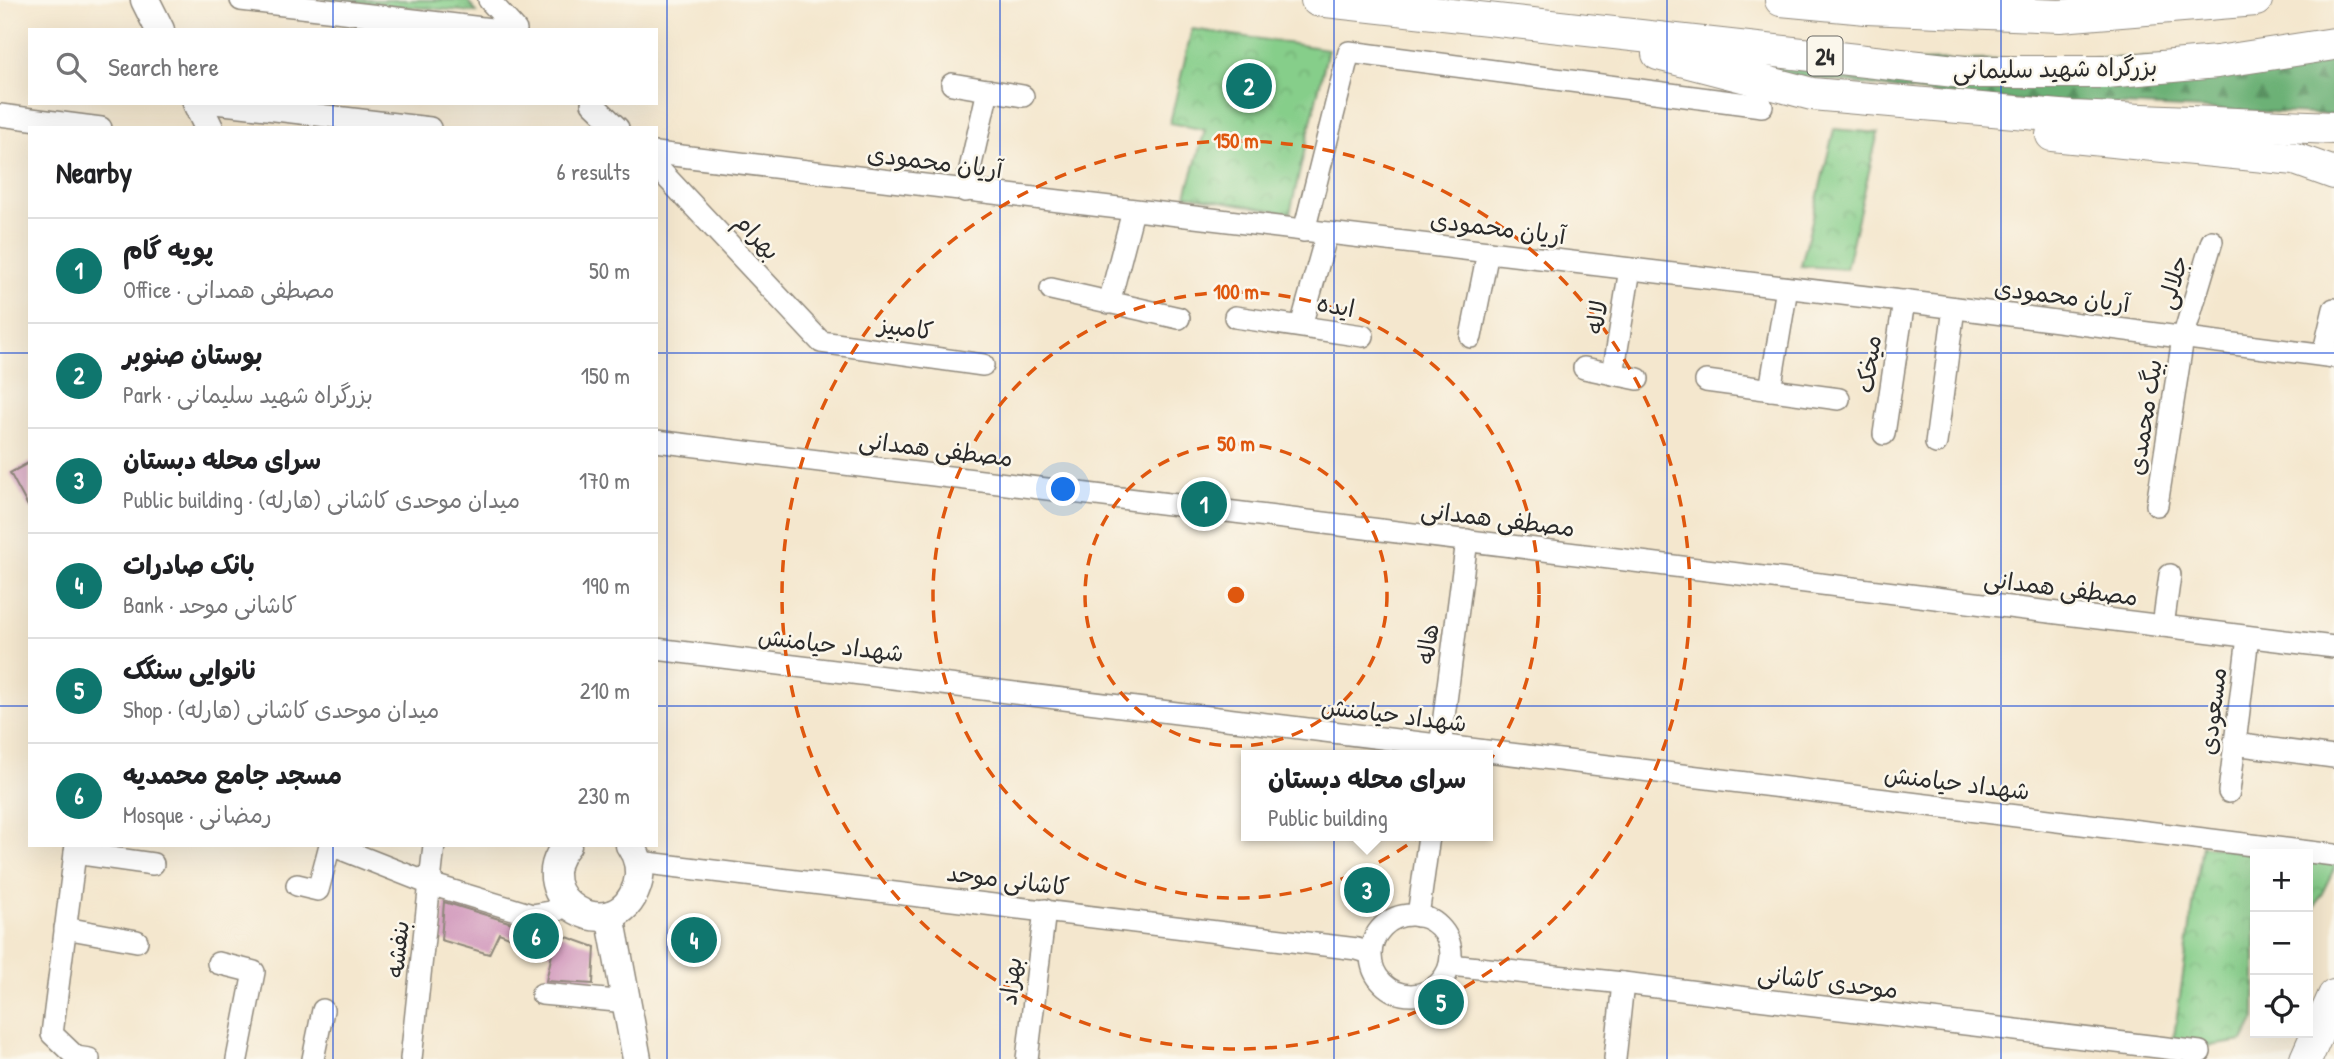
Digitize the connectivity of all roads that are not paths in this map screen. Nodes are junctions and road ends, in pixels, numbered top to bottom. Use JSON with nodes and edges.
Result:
{"nodes":[{"id":1,"x":145,"y":0,"type":"edge"},
{"id":2,"x":242,"y":0,"type":"edge"},
{"id":3,"x":489,"y":0,"type":"edge"},
{"id":4,"x":1317,"y":0,"type":"edge"},
{"id":5,"x":1781,"y":0,"type":"edge"},
{"id":6,"x":1789,"y":0,"type":"edge"},
{"id":7,"x":2200,"y":0,"type":"edge"},
{"id":8,"x":2256,"y":0,"type":"edge"},
{"id":9,"x":2168,"y":9,"type":"junction"},
{"id":10,"x":1545,"y":26,"type":"junction"},
{"id":11,"x":159,"y":28,"type":"edge"},
{"id":12,"x":483,"y":28,"type":"edge"},
{"id":13,"x":514,"y":28,"type":"edge"},
{"id":14,"x":2334,"y":44,"type":"edge"},
{"id":15,"x":952,"y":84,"type":"dead end"},
{"id":16,"x":988,"y":90,"type":"junction"},
{"id":17,"x":1023,"y":96,"type":"dead end"},
{"id":18,"x":1872,"y":99,"type":"junction"},
{"id":19,"x":198,"y":105,"type":"edge"},
{"id":20,"x":232,"y":105,"type":"edge"},
{"id":21,"x":594,"y":105,"type":"edge"},
{"id":22,"x":1762,"y":106,"type":"dead end"},
{"id":23,"x":0,"y":116,"type":"edge"},
{"id":24,"x":84,"y":126,"type":"edge"},
{"id":25,"x":208,"y":126,"type":"edge"},
{"id":26,"x":413,"y":126,"type":"edge"},
{"id":27,"x":616,"y":126,"type":"edge"},
{"id":28,"x":2320,"y":127,"type":"edge"},
{"id":29,"x":658,"y":153,"type":"edge"},
{"id":30,"x":658,"y":168,"type":"edge"},
{"id":31,"x":2334,"y":173,"type":"edge"},
{"id":32,"x":965,"y":191,"type":"junction"},
{"id":33,"x":1133,"y":211,"type":"junction"},
{"id":34,"x":1304,"y":231,"type":"junction"},
{"id":35,"x":1327,"y":233,"type":"junction"},
{"id":36,"x":2212,"y":241,"type":"dead end"},
{"id":37,"x":1488,"y":252,"type":"junction"},
{"id":38,"x":1630,"y":269,"type":"junction"},
{"id":39,"x":1787,"y":288,"type":"junction"},
{"id":40,"x":1051,"y":289,"type":"dead end"},
{"id":41,"x":1904,"y":301,"type":"junction"},
{"id":42,"x":1109,"y":303,"type":"junction"},
{"id":43,"x":1954,"y":308,"type":"junction"},
{"id":44,"x":2334,"y":309,"type":"edge"},
{"id":45,"x":1235,"y":317,"type":"dead end"},
{"id":46,"x":1179,"y":318,"type":"dead end"},
{"id":47,"x":1301,"y":326,"type":"junction"},
{"id":48,"x":1363,"y":336,"type":"dead end"},
{"id":49,"x":1471,"y":337,"type":"dead end"},
{"id":50,"x":2183,"y":338,"type":"junction"},
{"id":51,"x":821,"y":342,"type":"joint"},
{"id":52,"x":2329,"y":356,"type":"edge"},
{"id":53,"x":983,"y":365,"type":"dead end"},
{"id":54,"x":1584,"y":368,"type":"dead end"},
{"id":55,"x":1614,"y":374,"type":"junction"},
{"id":56,"x":1638,"y":379,"type":"dead end"},
{"id":57,"x":1706,"y":381,"type":"dead end"},
{"id":58,"x":1770,"y":390,"type":"junction"},
{"id":59,"x":1839,"y":399,"type":"dead end"},
{"id":60,"x":1884,"y":434,"type":"dead end"},
{"id":61,"x":658,"y":440,"type":"edge"},
{"id":62,"x":1936,"y":443,"type":"dead end"},
{"id":63,"x":2157,"y":505,"type":"dead end"},
{"id":64,"x":1467,"y":540,"type":"junction"},
{"id":65,"x":2170,"y":575,"type":"dead end"},
{"id":66,"x":2162,"y":626,"type":"junction"},
{"id":67,"x":2248,"y":637,"type":"junction"},
{"id":68,"x":2334,"y":647,"type":"edge"},
{"id":69,"x":658,"y":649,"type":"edge"},
{"id":70,"x":2234,"y":744,"type":"junction"},
{"id":71,"x":1432,"y":750,"type":"edge"},
{"id":72,"x":1440,"y":750,"type":"edge"},
{"id":73,"x":1493,"y":757,"type":"edge"},
{"id":74,"x":2334,"y":757,"type":"edge"},
{"id":75,"x":2229,"y":792,"type":"dead end"},
{"id":76,"x":1428,"y":841,"type":"edge"},
{"id":77,"x":330,"y":847,"type":"edge"},
{"id":78,"x":336,"y":847,"type":"edge"},
{"id":79,"x":435,"y":847,"type":"edge"},
{"id":80,"x":566,"y":847,"type":"edge"},
{"id":81,"x":75,"y":849,"type":"edge"},
{"id":82,"x":635,"y":854,"type":"edge"},
{"id":83,"x":2334,"y":855,"type":"edge"},
{"id":84,"x":153,"y":864,"type":"dead end"},
{"id":85,"x":430,"y":884,"type":"junction"},
{"id":86,"x":297,"y":885,"type":"dead end"},
{"id":87,"x":568,"y":904,"type":"junction"},
{"id":88,"x":1045,"y":910,"type":"junction"},
{"id":89,"x":610,"y":915,"type":"junction"},
{"id":90,"x":1418,"y":916,"type":"junction"},
{"id":91,"x":65,"y":928,"type":"junction"},
{"id":92,"x":137,"y":941,"type":"dead end"},
{"id":93,"x":1370,"y":953,"type":"junction"},
{"id":94,"x":218,"y":963,"type":"dead end"},
{"id":95,"x":1450,"y":965,"type":"junction"},
{"id":96,"x":2334,"y":981,"type":"edge"},
{"id":97,"x":1623,"y":983,"type":"junction"},
{"id":98,"x":542,"y":994,"type":"dead end"},
{"id":99,"x":627,"y":1002,"type":"junction"},
{"id":100,"x":2329,"y":1005,"type":"edge"},
{"id":101,"x":323,"y":1010,"type":"dead end"},
{"id":102,"x":2200,"y":1052,"type":"dead end"},
{"id":103,"x":89,"y":1059,"type":"edge"},
{"id":104,"x":237,"y":1059,"type":"edge"},
{"id":105,"x":313,"y":1059,"type":"edge"},
{"id":106,"x":411,"y":1059,"type":"edge"},
{"id":107,"x":637,"y":1059,"type":"edge"},
{"id":108,"x":1027,"y":1059,"type":"edge"},
{"id":109,"x":1615,"y":1059,"type":"edge"},
{"id":110,"x":2291,"y":1059,"type":"edge"},
{"id":111,"x":2306,"y":1059,"type":"edge"}],
"edges":[{"from":1,"to":11,"type":"main road"},
{"from":2,"to":12,"type":"street"},
{"from":3,"to":13,"type":"street"},
{"from":4,"to":10,"type":"highway","name":"بزرگراه شهید سلیمانی","number":"24"},
{"from":5,"to":6,"type":"highway","number":"24"},
{"from":6,"to":9,"type":"highway","number":"24"},
{"from":7,"to":9,"type":"highway"},
{"from":8,"to":9,"type":"highway","number":"24"},
{"from":10,"to":14,"type":"highway","name":"بزرگراه شهید سلیمانی","number":"24"},
{"from":10,"to":18,"type":"highway"},
{"from":15,"to":16,"type":"street"},
{"from":16,"to":17,"type":"street"},
{"from":16,"to":32,"type":"street"},
{"from":18,"to":28,"type":"highway"},
{"from":18,"to":31,"type":"highway"},
{"from":19,"to":25,"type":"main road"},
{"from":20,"to":26,"type":"street"},
{"from":21,"to":27,"type":"street"},
{"from":22,"to":34,"type":"street"},
{"from":23,"to":24,"type":"street"},
{"from":29,"to":32,"type":"street","name":"آریان محمودی"},
{"from":30,"to":51,"type":"street","name":"بهرام"},
{"from":32,"to":33,"type":"street","name":"آریان محمودی"},
{"from":33,"to":34,"type":"street","name":"آریان محمودی"},
{"from":33,"to":42,"type":"street"},
{"from":34,"to":35,"type":"street","name":"آریان محمودی"},
{"from":35,"to":37,"type":"street","name":"آریان محمودی"},
{"from":35,"to":47,"type":"street","name":"ایده"},
{"from":36,"to":50,"type":"street","name":"جلالی"},
{"from":37,"to":38,"type":"street","name":"آریان محمودی"},
{"from":37,"to":49,"type":"street"},
{"from":38,"to":39,"type":"street","name":"آریان محمودی"},
{"from":38,"to":55,"type":"street","name":"لاله"},
{"from":39,"to":41,"type":"street","name":"آریان محمودی"},
{"from":39,"to":58,"type":"street"},
{"from":40,"to":42,"type":"street"},
{"from":41,"to":43,"type":"street","name":"آریان محمودی"},
{"from":41,"to":60,"type":"street","name":"میخک"},
{"from":42,"to":46,"type":"street"},
{"from":43,"to":50,"type":"street","name":"آریان محمودی"},
{"from":43,"to":62,"type":"street"},
{"from":44,"to":52,"type":"street"},
{"from":45,"to":47,"type":"street","name":"ایده"},
{"from":47,"to":48,"type":"street","name":"ایده"},
{"from":50,"to":52,"type":"street","name":"آریان محمودی"},
{"from":50,"to":63,"type":"street","name":"بیگ محمدی"},
{"from":51,"to":53,"type":"street","name":"کامبیز"},
{"from":54,"to":55,"type":"street"},
{"from":55,"to":56,"type":"street"},
{"from":57,"to":58,"type":"street"},
{"from":58,"to":59,"type":"street"},
{"from":61,"to":64,"type":"street","name":"مصطفی همدانی"},
{"from":64,"to":66,"type":"street","name":"مصطفی همدانی"},
{"from":64,"to":72,"type":"street","name":"هاله"},
{"from":65,"to":66,"type":"street"},
{"from":66,"to":67,"type":"street","name":"مصطفی همدانی"},
{"from":67,"to":68,"type":"street","name":"مصطفی همدانی"},
{"from":67,"to":70,"type":"street","name":"مسعودی"},
{"from":69,"to":71,"type":"street","name":"شهداد حیامنش"},
{"from":70,"to":74,"type":"street"},
{"from":70,"to":75,"type":"street","name":"مسعودی"},
{"from":73,"to":83,"type":"street","name":"شهداد حیامنش"},
{"from":76,"to":90,"type":"street"},
{"from":77,"to":86,"type":"street"},
{"from":78,"to":85,"type":"street"},
{"from":79,"to":85,"type":"street","name":"بنفشه"},
{"from":80,"to":87,"type":"main road"},
{"from":81,"to":84,"type":"street"},
{"from":81,"to":91,"type":"street"},
{"from":82,"to":88,"type":"street","name":"کاشانی موحد"},
{"from":82,"to":89,"type":"main road"},
{"from":85,"to":87,"type":"street"},
{"from":85,"to":106,"type":"street","name":"بنفشه"},
{"from":87,"to":89,"type":"main road"},
{"from":88,"to":93,"type":"street","name":"کاشانی موحد"},
{"from":88,"to":108,"type":"street","name":"بهزاد"},
{"from":89,"to":99,"type":"main road"},
{"from":90,"to":93,"type":"street"},
{"from":90,"to":95,"type":"street"},
{"from":91,"to":92,"type":"street"},
{"from":91,"to":103,"type":"street"},
{"from":93,"to":95,"type":"street"},
{"from":94,"to":104,"type":"street"},
{"from":95,"to":97,"type":"street","name":"موحدی کاشانی"},
{"from":96,"to":100,"type":"highway"},
{"from":97,"to":102,"type":"street","name":"موحدی کاشانی"},
{"from":97,"to":109,"type":"street"},
{"from":98,"to":99,"type":"street"},
{"from":99,"to":107,"type":"main road"},
{"from":100,"to":110,"type":"main road"},
{"from":100,"to":111,"type":"highway"},
{"from":101,"to":105,"type":"street"}]}
